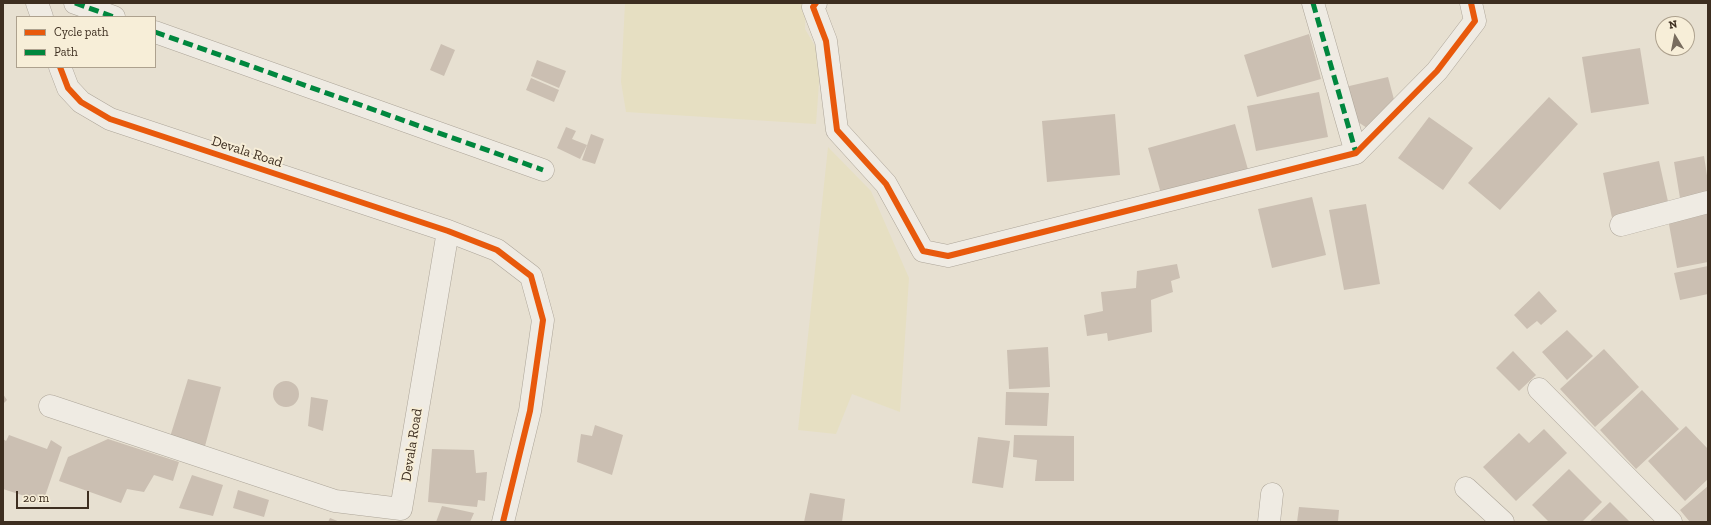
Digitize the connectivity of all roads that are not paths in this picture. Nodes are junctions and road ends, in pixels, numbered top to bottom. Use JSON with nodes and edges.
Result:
{"nodes":[{"id":1,"x":37,"y":3,"type":"edge"},
{"id":2,"x":75,"y":3,"type":"edge"},
{"id":3,"x":816,"y":3,"type":"edge"},
{"id":4,"x":1313,"y":3,"type":"edge"},
{"id":5,"x":1471,"y":3,"type":"edge"},
{"id":6,"x":42,"y":16,"type":"edge"},
{"id":7,"x":111,"y":16,"type":"edge"},
{"id":8,"x":156,"y":32,"type":"edge"},
{"id":9,"x":60,"y":68,"type":"edge"},
{"id":10,"x":1356,"y":153,"type":"junction"},
{"id":11,"x":543,"y":170,"type":"dead end"},
{"id":12,"x":1708,"y":202,"type":"edge"},
{"id":13,"x":1621,"y":225,"type":"dead end"},
{"id":14,"x":448,"y":231,"type":"junction"},
{"id":15,"x":1539,"y":389,"type":"dead end"},
{"id":16,"x":50,"y":406,"type":"dead end"},
{"id":17,"x":1466,"y":488,"type":"dead end"},
{"id":18,"x":1272,"y":494,"type":"dead end"},
{"id":19,"x":503,"y":522,"type":"edge"},
{"id":20,"x":1269,"y":522,"type":"edge"},
{"id":21,"x":1503,"y":522,"type":"edge"},
{"id":22,"x":1671,"y":522,"type":"edge"}],
"edges":[{"from":1,"to":6,"type":"street"},
{"from":2,"to":7,"type":"street"},
{"from":3,"to":10,"type":"street"},
{"from":4,"to":10,"type":"street"},
{"from":5,"to":10,"type":"street"},
{"from":8,"to":11,"type":"street"},
{"from":9,"to":14,"type":"street","name":"Devala Road"},
{"from":12,"to":13,"type":"street"},
{"from":14,"to":16,"type":"street","name":"Devala Road"},
{"from":14,"to":19,"type":"street"},
{"from":15,"to":22,"type":"street"},
{"from":17,"to":21,"type":"street"},
{"from":18,"to":20,"type":"street"}]}
